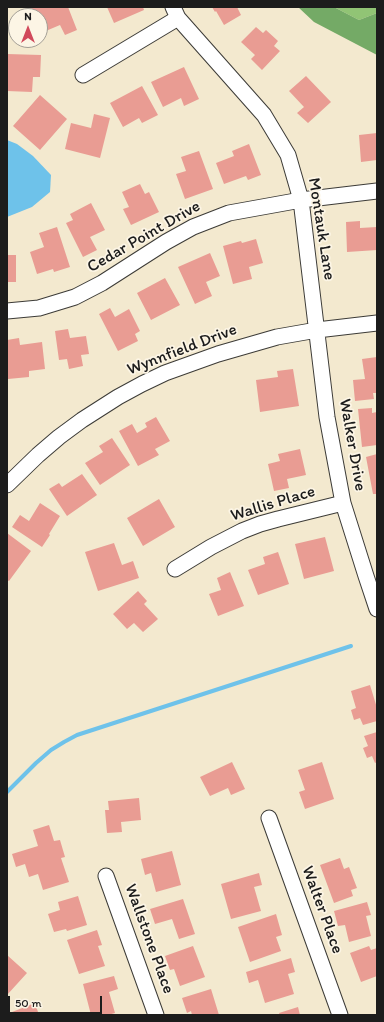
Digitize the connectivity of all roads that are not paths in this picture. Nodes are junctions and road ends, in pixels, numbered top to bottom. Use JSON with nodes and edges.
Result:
{"nodes":[{"id":1,"x":175,"y":13,"type":"edge"},
{"id":2,"x":83,"y":75,"type":"dead end"},
{"id":3,"x":377,"y":191,"type":"edge"},
{"id":4,"x":301,"y":200,"type":"junction"},
{"id":5,"x":7,"y":311,"type":"edge"},
{"id":6,"x":377,"y":323,"type":"edge"},
{"id":7,"x":316,"y":330,"type":"junction"},
{"id":8,"x":7,"y":485,"type":"edge"},
{"id":9,"x":343,"y":503,"type":"junction"},
{"id":10,"x":175,"y":569,"type":"dead end"},
{"id":11,"x":377,"y":609,"type":"edge"},
{"id":12,"x":269,"y":818,"type":"dead end"},
{"id":13,"x":106,"y":876,"type":"dead end"},
{"id":14,"x":156,"y":1015,"type":"edge"},
{"id":15,"x":340,"y":1015,"type":"edge"}],
"edges":[{"from":1,"to":2,"type":"street"},
{"from":1,"to":4,"type":"street","name":"Montauk Lane"},
{"from":3,"to":4,"type":"street","name":"Cedar Point Drive"},
{"from":4,"to":5,"type":"street","name":"Cedar Point Drive"},
{"from":4,"to":7,"type":"street","name":"Montauk Lane"},
{"from":6,"to":7,"type":"street","name":"Wynnfield Drive"},
{"from":7,"to":8,"type":"street","name":"Wynnfield Drive"},
{"from":7,"to":9,"type":"street","name":"Walker Drive"},
{"from":9,"to":10,"type":"street","name":"Wallis Place"},
{"from":9,"to":11,"type":"street","name":"Walker Drive"},
{"from":12,"to":15,"type":"street","name":"Walter Place"},
{"from":13,"to":14,"type":"street","name":"Wallstone Place"}]}
